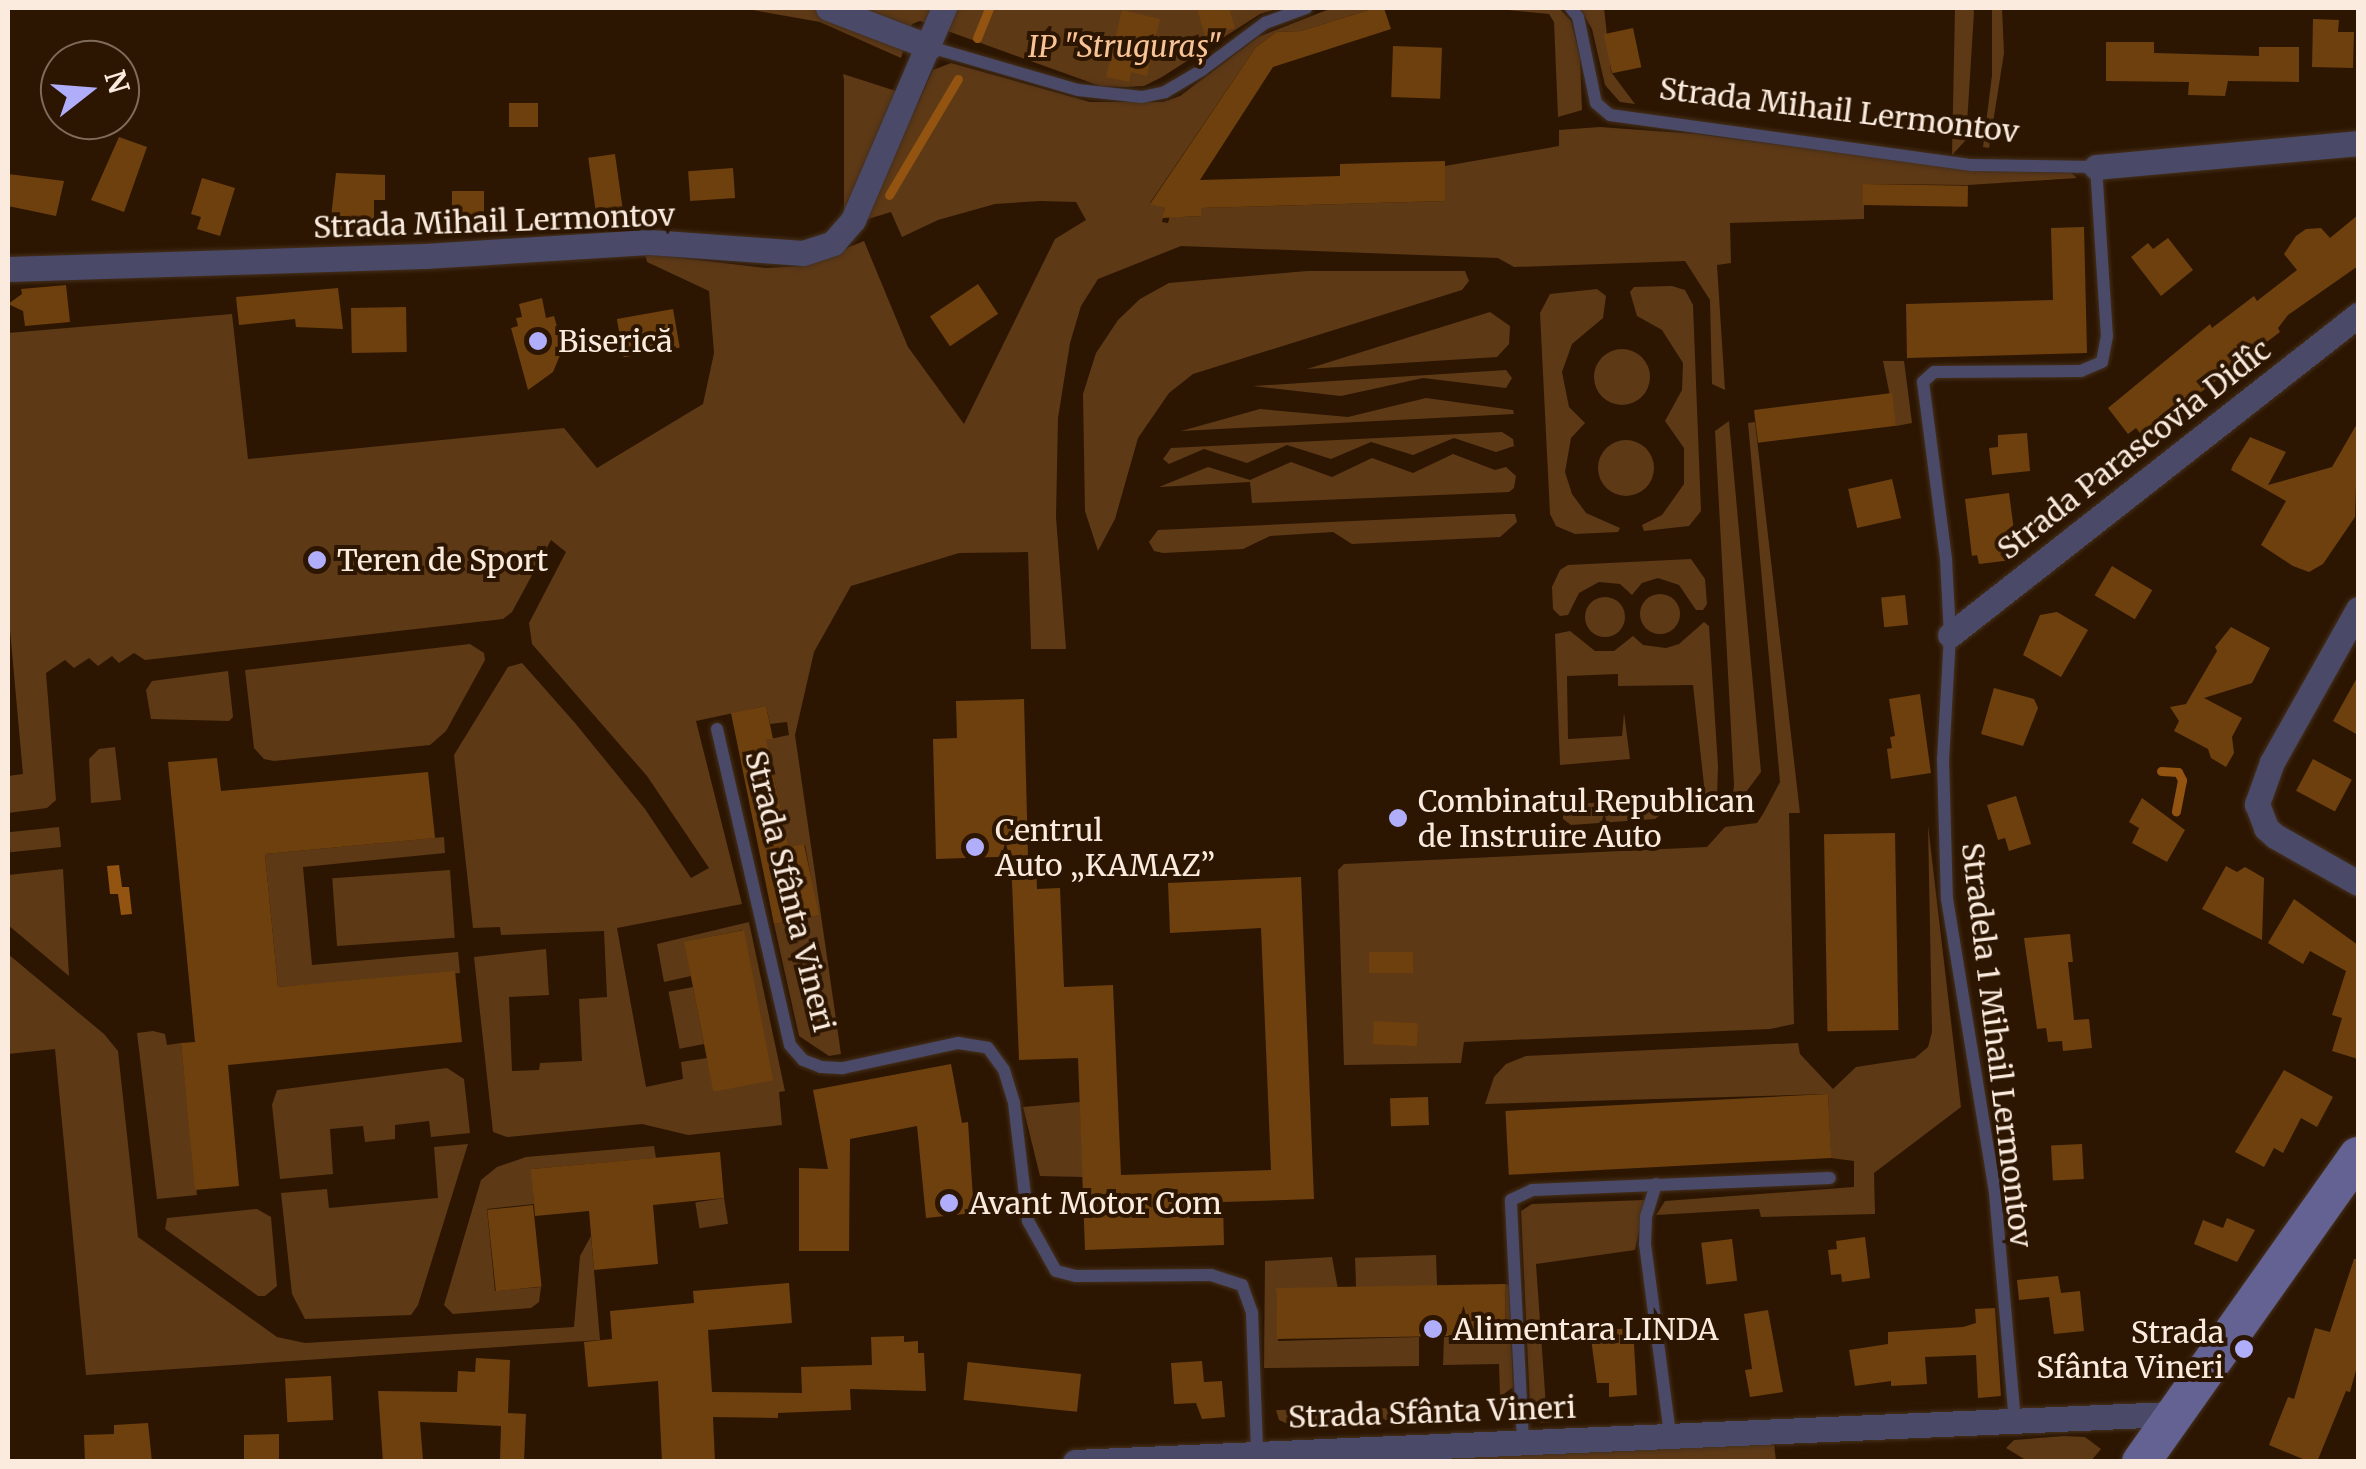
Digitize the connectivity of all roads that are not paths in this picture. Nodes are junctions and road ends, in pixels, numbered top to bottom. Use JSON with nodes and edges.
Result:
{"nodes":[{"id":1,"x":828,"y":8,"type":"edge"},
{"id":2,"x":944,"y":8,"type":"edge"},
{"id":3,"x":1306,"y":8,"type":"edge"},
{"id":4,"x":1571,"y":8,"type":"edge"},
{"id":5,"x":930,"y":47,"type":"junction"},
{"id":6,"x":2358,"y":143,"type":"edge"},
{"id":7,"x":2096,"y":167,"type":"junction"},
{"id":8,"x":8,"y":269,"type":"edge"},
{"id":9,"x":2358,"y":315,"type":"edge"},
{"id":10,"x":2358,"y":609,"type":"edge"},
{"id":11,"x":1950,"y":634,"type":"junction"},
{"id":12,"x":717,"y":729,"type":"dead end"},
{"id":13,"x":2358,"y":883,"type":"edge"},
{"id":14,"x":2358,"y":1156,"type":"edge"},
{"id":15,"x":1830,"y":1178,"type":"dead end"},
{"id":16,"x":1656,"y":1184,"type":"junction"},
{"id":17,"x":2172,"y":1414,"type":"junction"},
{"id":18,"x":2015,"y":1422,"type":"junction"},
{"id":19,"x":1670,"y":1436,"type":"junction"},
{"id":20,"x":1522,"y":1441,"type":"junction"},
{"id":21,"x":1257,"y":1452,"type":"junction"},
{"id":22,"x":1075,"y":1462,"type":"edge"},
{"id":23,"x":2141,"y":1462,"type":"edge"}],
"edges":[{"from":1,"to":5,"type":"street"},
{"from":2,"to":5,"type":"street","name":"Strada Mihail Lermontov"},
{"from":3,"to":5,"type":"lane"},
{"from":4,"to":7,"type":"lane","name":"Strada Mihail Lermontov"},
{"from":5,"to":8,"type":"street","name":"Strada Mihail Lermontov"},
{"from":6,"to":7,"type":"street","name":"Strada Mihail Lermontov"},
{"from":7,"to":11,"type":"lane","name":"Stradela 1 Mihail Lermontov"},
{"from":9,"to":11,"type":"street","name":"Strada Parascovia Didîc"},
{"from":10,"to":13,"type":"street"},
{"from":11,"to":18,"type":"lane","name":"Stradela 1 Mihail Lermontov"},
{"from":12,"to":21,"type":"lane","name":"Strada Sfânta Vineri"},
{"from":14,"to":17,"type":"street"},
{"from":15,"to":16,"type":"lane"},
{"from":16,"to":19,"type":"lane"},
{"from":16,"to":20,"type":"lane"},
{"from":17,"to":18,"type":"street","name":"Strada Sfânta Vineri"},
{"from":17,"to":23,"type":"street"},
{"from":18,"to":19,"type":"street","name":"Strada Sfânta Vineri"},
{"from":19,"to":20,"type":"street","name":"Strada Sfânta Vineri"},
{"from":20,"to":21,"type":"street","name":"Strada Sfânta Vineri"},
{"from":21,"to":22,"type":"street","name":"Strada Sfânta Vineri"}]}
